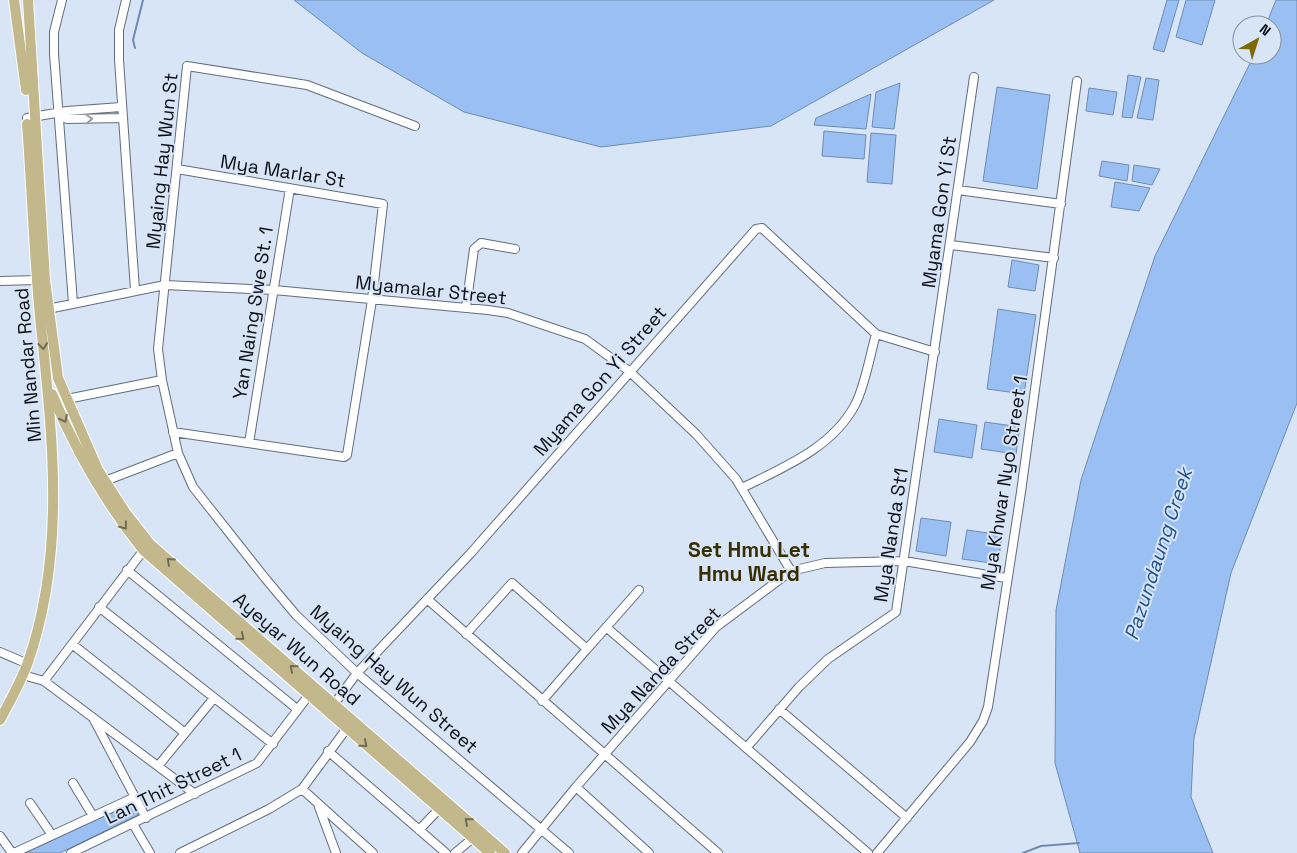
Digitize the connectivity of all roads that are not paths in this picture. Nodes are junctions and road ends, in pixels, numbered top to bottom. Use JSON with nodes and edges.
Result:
{"nodes":[{"id":1,"x":14,"y":0,"type":"edge"},
{"id":2,"x":27,"y":0,"type":"edge"},
{"id":3,"x":36,"y":0,"type":"edge"},
{"id":4,"x":62,"y":0,"type":"edge"},
{"id":5,"x":126,"y":0,"type":"edge"},
{"id":6,"x":24,"y":28,"type":"junction"},
{"id":7,"x":974,"y":77,"type":"dead end"},
{"id":8,"x":1077,"y":81,"type":"dead end"},
{"id":9,"x":121,"y":107,"type":"junction"},
{"id":10,"x":58,"y":114,"type":"junction"},
{"id":11,"x":30,"y":118,"type":"junction"},
{"id":12,"x":122,"y":118,"type":"junction"},
{"id":13,"x":415,"y":126,"type":"dead end"},
{"id":14,"x":177,"y":169,"type":"junction"},
{"id":15,"x":290,"y":188,"type":"junction"},
{"id":16,"x":958,"y":190,"type":"junction"},
{"id":17,"x":1061,"y":204,"type":"junction"},
{"id":18,"x":951,"y":245,"type":"junction"},
{"id":19,"x":515,"y":249,"type":"dead end"},
{"id":20,"x":1054,"y":258,"type":"junction"},
{"id":21,"x":38,"y":280,"type":"junction"},
{"id":22,"x":0,"y":281,"type":"edge"},
{"id":23,"x":165,"y":286,"type":"junction"},
{"id":24,"x":135,"y":290,"type":"junction"},
{"id":25,"x":274,"y":290,"type":"junction"},
{"id":26,"x":372,"y":300,"type":"junction"},
{"id":27,"x":73,"y":303,"type":"junction"},
{"id":28,"x":466,"y":308,"type":"junction"},
{"id":29,"x":44,"y":310,"type":"junction"},
{"id":30,"x":876,"y":334,"type":"junction"},
{"id":31,"x":936,"y":352,"type":"junction"},
{"id":32,"x":629,"y":371,"type":"junction"},
{"id":33,"x":58,"y":378,"type":"junction"},
{"id":34,"x":162,"y":380,"type":"junction"},
{"id":35,"x":47,"y":381,"type":"junction"},
{"id":36,"x":67,"y":398,"type":"junction"},
{"id":37,"x":173,"y":432,"type":"junction"},
{"id":38,"x":249,"y":443,"type":"junction"},
{"id":39,"x":85,"y":453,"type":"junction"},
{"id":40,"x":178,"y":453,"type":"junction"},
{"id":41,"x":105,"y":481,"type":"junction"},
{"id":42,"x":742,"y":488,"type":"junction"},
{"id":43,"x":146,"y":547,"type":"junction"},
{"id":44,"x":904,"y":561,"type":"junction"},
{"id":45,"x":126,"y":570,"type":"junction"},
{"id":46,"x":791,"y":571,"type":"junction"},
{"id":47,"x":1006,"y":578,"type":"junction"},
{"id":48,"x":639,"y":590,"type":"dead end"},
{"id":49,"x":427,"y":599,"type":"junction"},
{"id":50,"x":99,"y":607,"type":"junction"},
{"id":51,"x":606,"y":627,"type":"junction"},
{"id":52,"x":466,"y":634,"type":"junction"},
{"id":53,"x":72,"y":644,"type":"junction"},
{"id":54,"x":587,"y":649,"type":"junction"},
{"id":55,"x":0,"y":652,"type":"edge"},
{"id":56,"x":28,"y":664,"type":"junction"},
{"id":57,"x":357,"y":673,"type":"junction"},
{"id":58,"x":23,"y":674,"type":"junction"},
{"id":59,"x":44,"y":681,"type":"junction"},
{"id":60,"x":669,"y":682,"type":"junction"},
{"id":61,"x":312,"y":691,"type":"junction"},
{"id":62,"x":214,"y":698,"type":"junction"},
{"id":63,"x":542,"y":700,"type":"junction"},
{"id":64,"x":331,"y":708,"type":"junction"},
{"id":65,"x":297,"y":709,"type":"junction"},
{"id":66,"x":779,"y":709,"type":"junction"},
{"id":67,"x":92,"y":716,"type":"junction"},
{"id":68,"x":0,"y":720,"type":"edge"},
{"id":69,"x":346,"y":728,"type":"junction"},
{"id":70,"x":185,"y":733,"type":"junction"},
{"id":71,"x":273,"y":744,"type":"junction"},
{"id":72,"x":747,"y":747,"type":"junction"},
{"id":73,"x":328,"y":751,"type":"junction"},
{"id":74,"x":605,"y":755,"type":"junction"},
{"id":75,"x":158,"y":766,"type":"junction"},
{"id":76,"x":73,"y":782,"type":"dead end"},
{"id":77,"x":576,"y":787,"type":"junction"},
{"id":78,"x":302,"y":789,"type":"junction"},
{"id":79,"x":195,"y":794,"type":"junction"},
{"id":80,"x":135,"y":797,"type":"junction"},
{"id":81,"x":30,"y":803,"type":"dead end"},
{"id":82,"x":318,"y":805,"type":"junction"},
{"id":83,"x":439,"y":809,"type":"junction"},
{"id":84,"x":93,"y":816,"type":"junction"},
{"id":85,"x":146,"y":818,"type":"junction"},
{"id":86,"x":907,"y":818,"type":"junction"},
{"id":87,"x":133,"y":824,"type":"junction"},
{"id":88,"x":419,"y":830,"type":"junction"},
{"id":89,"x":541,"y":830,"type":"junction"},
{"id":90,"x":52,"y":835,"type":"junction"},
{"id":91,"x":0,"y":836,"type":"edge"},
{"id":92,"x":473,"y":838,"type":"junction"},
{"id":93,"x":85,"y":850,"type":"edge"},
{"id":94,"x":13,"y":853,"type":"edge"},
{"id":95,"x":71,"y":853,"type":"edge"},
{"id":96,"x":150,"y":853,"type":"edge"},
{"id":97,"x":181,"y":853,"type":"edge"},
{"id":98,"x":336,"y":853,"type":"edge"},
{"id":99,"x":373,"y":853,"type":"edge"},
{"id":100,"x":446,"y":853,"type":"edge"},
{"id":101,"x":455,"y":853,"type":"edge"},
{"id":102,"x":490,"y":853,"type":"edge"},
{"id":103,"x":505,"y":853,"type":"edge"},
{"id":104,"x":522,"y":853,"type":"edge"},
{"id":105,"x":569,"y":853,"type":"edge"},
{"id":106,"x":649,"y":853,"type":"edge"},
{"id":107,"x":718,"y":853,"type":"edge"},
{"id":108,"x":868,"y":853,"type":"edge"},
{"id":109,"x":877,"y":853,"type":"edge"}],
"edges":[{"from":1,"to":6,"type":"main road"},
{"from":2,"to":6,"type":"main road"},
{"from":3,"to":6,"type":"main road","name":"Min Nandar Road"},
{"from":4,"to":10,"type":"street"},
{"from":5,"to":9,"type":"street"},
{"from":6,"to":11,"type":"main road","name":"Min Nandar Road"},
{"from":7,"to":16,"type":"street","name":"Myama Gon Yi St"},
{"from":8,"to":17,"type":"street","name":"Mya Khwar Nyo Street 1"},
{"from":9,"to":10,"type":"street"},
{"from":9,"to":12,"type":"street"},
{"from":10,"to":11,"type":"street"},
{"from":10,"to":12,"type":"street","one_way":true},
{"from":10,"to":27,"type":"street"},
{"from":11,"to":21,"type":"main road","name":"Min Nandar Road"},
{"from":11,"to":29,"type":"main road","name":"Min Nandar Road"},
{"from":12,"to":24,"type":"street"},
{"from":13,"to":14,"type":"street","name":"Myaing Hay Wun St"},
{"from":14,"to":15,"type":"street","name":"Mya Marlar St"},
{"from":14,"to":23,"type":"street","name":"Myaing Hay Wun St"},
{"from":15,"to":25,"type":"street","name":"Yan Naing Swe St. 1"},
{"from":15,"to":26,"type":"street","name":"Mya Marlar St"},
{"from":16,"to":17,"type":"street"},
{"from":16,"to":18,"type":"street","name":"Myama Gon Yi St"},
{"from":17,"to":20,"type":"street","name":"Mya Khwar Nyo Street 1"},
{"from":18,"to":20,"type":"street"},
{"from":18,"to":31,"type":"street","name":"Myama Gon Yi St"},
{"from":19,"to":28,"type":"street"},
{"from":20,"to":47,"type":"street","name":"Mya Khwar Nyo Street 1"},
{"from":21,"to":22,"type":"street"},
{"from":21,"to":29,"type":"main road","name":"Min Nandar Road"},
{"from":23,"to":24,"type":"street","name":"Myamalar Street"},
{"from":23,"to":25,"type":"street","name":"Myamalar Street"},
{"from":23,"to":34,"type":"street","name":"Myaing Hay Wun Street"},
{"from":24,"to":27,"type":"street","name":"Myamalar Street"},
{"from":25,"to":26,"type":"street","name":"Myamalar Street"},
{"from":25,"to":38,"type":"street","name":"Yan Naing Swe St. 1"},
{"from":26,"to":28,"type":"street","name":"Myamalar Street"},
{"from":26,"to":38,"type":"street"},
{"from":27,"to":29,"type":"street","name":"Myamalar Street"},
{"from":28,"to":32,"type":"street","name":"Myamalar Street"},
{"from":29,"to":33,"type":"main road","name":"Min Nandar Road"},
{"from":29,"to":35,"type":"main road","name":"Min Nandar Road","one_way":true},
{"from":30,"to":31,"type":"street"},
{"from":30,"to":32,"type":"street","name":"Myama Gon Yi Street"},
{"from":30,"to":42,"type":"street"},
{"from":31,"to":44,"type":"street","name":"Mya Nanda St1"},
{"from":32,"to":42,"type":"street","name":"Myamalar Street"},
{"from":32,"to":49,"type":"street","name":"Myama Gon Yi Street"},
{"from":33,"to":35,"type":"main road"},
{"from":33,"to":36,"type":"main road","name":"Min Nandar Road"},
{"from":34,"to":36,"type":"street"},
{"from":34,"to":37,"type":"street","name":"Myaing Hay Wun Street"},
{"from":35,"to":39,"type":"main road","one_way":true},
{"from":35,"to":56,"type":"main road","name":"Min Nandar Road"},
{"from":36,"to":39,"type":"main road","name":"Min Nandar Road"},
{"from":37,"to":38,"type":"street"},
{"from":37,"to":40,"type":"street","name":"Myaing Hay Wun Street"},
{"from":39,"to":41,"type":"main road","name":"Ayeyar Wun Road"},
{"from":39,"to":43,"type":"main road","name":"Ayeyar Wun Road","one_way":true},
{"from":40,"to":41,"type":"street"},
{"from":40,"to":57,"type":"street","name":"Myaing Hay Wun Street"},
{"from":41,"to":43,"type":"main road","name":"Ayeyar Wun Road"},
{"from":42,"to":46,"type":"street","name":"Myamalar Street"},
{"from":43,"to":45,"type":"street"},
{"from":43,"to":61,"type":"main road","name":"Ayeyar Wun Road"},
{"from":44,"to":46,"type":"street","name":"Mya Nanda Street"},
{"from":44,"to":47,"type":"street","name":"Mya Nanda Street"},
{"from":44,"to":66,"type":"street","name":"Mya Nanda St1"},
{"from":45,"to":50,"type":"street"},
{"from":45,"to":65,"type":"street"},
{"from":46,"to":60,"type":"street","name":"Mya Nanda Street"},
{"from":47,"to":86,"type":"street","name":"Mya Khwar Nyo Street 1"},
{"from":48,"to":51,"type":"street"},
{"from":49,"to":52,"type":"street"},
{"from":49,"to":57,"type":"street","name":"Myama Gon Yi Street"},
{"from":50,"to":53,"type":"street"},
{"from":50,"to":62,"type":"street"},
{"from":51,"to":54,"type":"street"},
{"from":51,"to":60,"type":"street"},
{"from":52,"to":54,"type":"street"},
{"from":52,"to":63,"type":"street"},
{"from":53,"to":59,"type":"street"},
{"from":53,"to":70,"type":"street"},
{"from":54,"to":63,"type":"street"},
{"from":55,"to":56,"type":"street"},
{"from":56,"to":58,"type":"main road","name":"Min Nandar Road"},
{"from":57,"to":64,"type":"street","name":"Myama Gon Yi Street"},
{"from":57,"to":89,"type":"street","name":"Myaing Hay Wun Street"},
{"from":58,"to":59,"type":"street"},
{"from":58,"to":68,"type":"main road","name":"Min Nandar Road"},
{"from":59,"to":67,"type":"street"},
{"from":60,"to":72,"type":"street"},
{"from":60,"to":74,"type":"street","name":"Mya Nanda Street"},
{"from":61,"to":64,"type":"main road","name":"Ayeyar Wun Road"},
{"from":61,"to":65,"type":"street","name":"Lan Thit Street 1"},
{"from":62,"to":70,"type":"street"},
{"from":62,"to":71,"type":"street"},
{"from":63,"to":74,"type":"street"},
{"from":64,"to":69,"type":"main road","name":"Ayeyar Wun Road"},
{"from":103,"to":64,"type":"main road","name":"Ayeyar Wun Road","one_way":true},
{"from":65,"to":71,"type":"street","name":"Lan Thit Street 1"},
{"from":66,"to":72,"type":"street","name":"Mya Nanda St1"},
{"from":66,"to":86,"type":"street"},
{"from":67,"to":75,"type":"street"},
{"from":67,"to":80,"type":"street"},
{"from":69,"to":73,"type":"street"},
{"from":69,"to":83,"type":"main road","name":"Ayeyar Wun Road","one_way":true},
{"from":70,"to":75,"type":"street"},
{"from":71,"to":79,"type":"street","name":"Lan Thit Street 1"},
{"from":72,"to":108,"type":"street"},
{"from":73,"to":78,"type":"street"},
{"from":73,"to":88,"type":"street"},
{"from":74,"to":77,"type":"street","name":"Mya Nanda Street"},
{"from":74,"to":107,"type":"street"},
{"from":75,"to":79,"type":"street"},
{"from":76,"to":84,"type":"street"},
{"from":77,"to":89,"type":"street","name":"Mya Nanda Street"},
{"from":77,"to":106,"type":"street"},
{"from":78,"to":82,"type":"street"},
{"from":78,"to":97,"type":"street"},
{"from":79,"to":85,"type":"street","name":"Lan Thit Street 1"},
{"from":80,"to":84,"type":"street"},
{"from":80,"to":85,"type":"street"},
{"from":81,"to":90,"type":"street"},
{"from":82,"to":98,"type":"street"},
{"from":82,"to":99,"type":"street"},
{"from":83,"to":88,"type":"street"},
{"from":83,"to":92,"type":"main road","name":"Ayeyar Wun Road"},
{"from":84,"to":90,"type":"street"},
{"from":85,"to":87,"type":"street","name":"Lan Thit Street 1"},
{"from":86,"to":109,"type":"street","name":"Mya Khwar Nyo Street 1"},
{"from":87,"to":93,"type":"street","name":"Lan Thit Street 1"},
{"from":87,"to":96,"type":"street"},
{"from":88,"to":100,"type":"street"},
{"from":89,"to":104,"type":"street","name":"Mya Nanda Street"},
{"from":89,"to":105,"type":"street","name":"Myaing Hay Wun Street"},
{"from":90,"to":94,"type":"street"},
{"from":91,"to":94,"type":"street"},
{"from":92,"to":101,"type":"street"},
{"from":92,"to":102,"type":"main road","name":"Ayeyar Wun Road"},
{"from":93,"to":95,"type":"street","name":"Lan Thit Street 1"}]}
